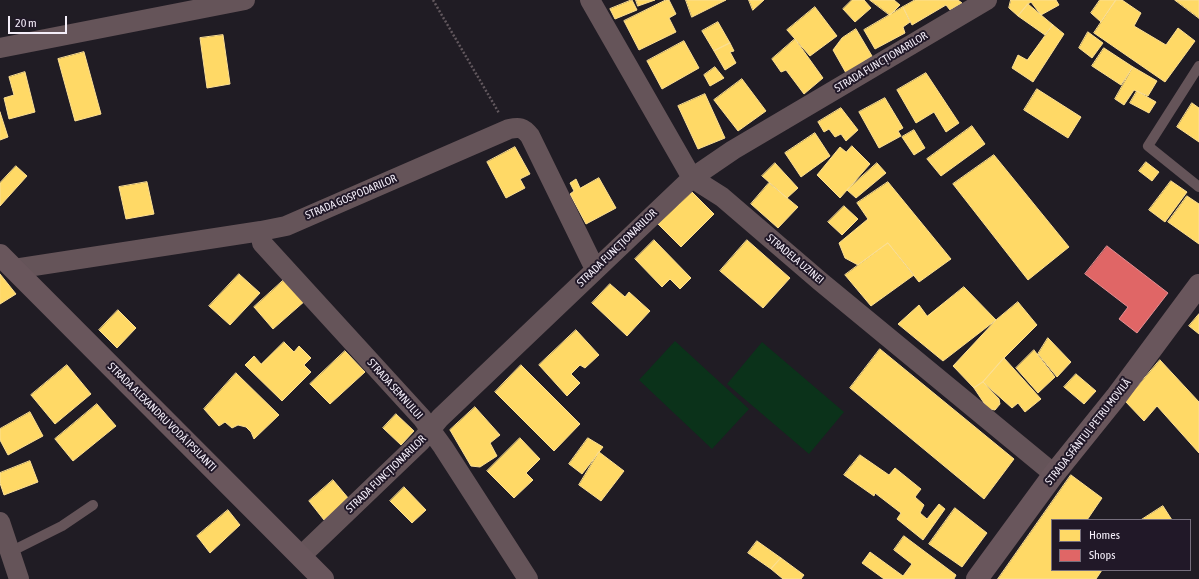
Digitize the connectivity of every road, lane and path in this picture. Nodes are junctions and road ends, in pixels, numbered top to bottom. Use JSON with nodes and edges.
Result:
{"nodes":[{"id":1,"x":245,"y":0,"type":"edge"},
{"id":2,"x":432,"y":0,"type":"edge"},
{"id":3,"x":590,"y":0,"type":"edge"},
{"id":4,"x":983,"y":1,"type":"edge"},
{"id":5,"x":0,"y":48,"type":"edge"},
{"id":6,"x":1199,"y":66,"type":"edge"},
{"id":7,"x":509,"y":129,"type":"junction"},
{"id":8,"x":692,"y":178,"type":"junction"},
{"id":9,"x":1199,"y":187,"type":"edge"},
{"id":10,"x":261,"y":231,"type":"junction"},
{"id":11,"x":7,"y":262,"type":"edge"},
{"id":12,"x":595,"y":269,"type":"junction"},
{"id":13,"x":1199,"y":285,"type":"edge"},
{"id":14,"x":431,"y":430,"type":"junction"},
{"id":15,"x":1054,"y":474,"type":"junction"},
{"id":16,"x":93,"y":505,"type":"dead end"},
{"id":17,"x":0,"y":522,"type":"edge"},
{"id":18,"x":10,"y":552,"type":"junction"},
{"id":19,"x":301,"y":556,"type":"junction"},
{"id":20,"x":19,"y":579,"type":"edge"},
{"id":21,"x":323,"y":579,"type":"edge"},
{"id":22,"x":528,"y":579,"type":"edge"},
{"id":23,"x":977,"y":579,"type":"edge"}],
"edges":[{"from":1,"to":5,"type":"street"},
{"from":2,"to":7,"type":"path"},
{"from":3,"to":8,"type":"street","name":"STRADELA UZINEI"},
{"from":4,"to":8,"type":"street","name":"STRADA FUNCȚIONARILOR"},
{"from":6,"to":9,"type":"lane"},
{"from":7,"to":10,"type":"street","name":"STRADA GOSPODARILOR"},
{"from":7,"to":12,"type":"street"},
{"from":8,"to":12,"type":"street","name":"STRADA FUNCȚIONARILOR"},
{"from":8,"to":15,"type":"street","name":"STRADELA UZINEI"},
{"from":10,"to":11,"type":"street","name":"STRADA GOSPODARILOR"},
{"from":10,"to":14,"type":"street","name":"STRADA SEMNULUI"},
{"from":11,"to":19,"type":"street","name":"STRADA ALEXANDRU VODĂ IPSILANTI"},
{"from":12,"to":14,"type":"street","name":"STRADA FUNCȚIONARILOR"},
{"from":13,"to":15,"type":"street","name":"STRADA SFÂNTUL PETRU MOVILĂ"},
{"from":14,"to":19,"type":"street","name":"STRADA FUNCȚIONARILOR"},
{"from":14,"to":22,"type":"street","name":"STRADA SEMNULUI"},
{"from":15,"to":23,"type":"street","name":"STRADA SFÂNTUL PETRU MOVILĂ"},
{"from":16,"to":18,"type":"lane"},
{"from":17,"to":18,"type":"street"},
{"from":18,"to":20,"type":"street"},
{"from":19,"to":21,"type":"street","name":"STRADA ALEXANDRU VODĂ IPSILANTI"}]}
